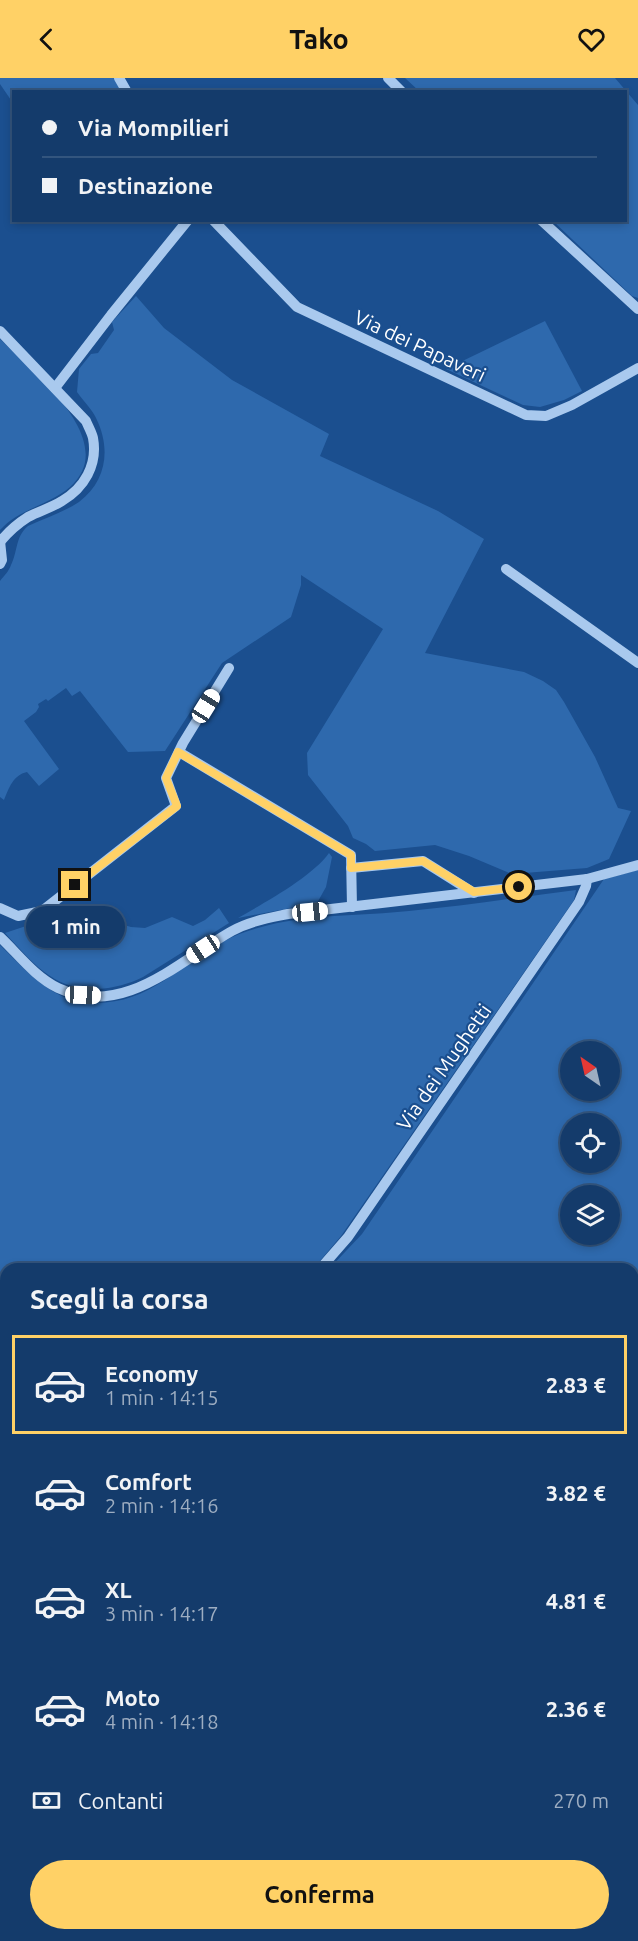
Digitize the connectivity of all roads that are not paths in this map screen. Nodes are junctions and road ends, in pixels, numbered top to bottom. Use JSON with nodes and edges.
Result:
{"nodes":[{"id":1,"x":388,"y":78,"type":"edge"},
{"id":2,"x":400,"y":90,"type":"edge"},
{"id":3,"x":186,"y":222,"type":"edge"},
{"id":4,"x":215,"y":222,"type":"edge"},
{"id":5,"x":543,"y":222,"type":"edge"},
{"id":6,"x":638,"y":309,"type":"edge"},
{"id":7,"x":0,"y":331,"type":"edge"},
{"id":8,"x":638,"y":368,"type":"edge"},
{"id":9,"x":56,"y":388,"type":"junction"},
{"id":10,"x":0,"y":542,"type":"edge"},
{"id":11,"x":0,"y":564,"type":"edge"},
{"id":12,"x":506,"y":569,"type":"dead end"},
{"id":13,"x":638,"y":663,"type":"edge"},
{"id":14,"x":230,"y":668,"type":"dead end"},
{"id":15,"x":178,"y":752,"type":"junction"},
{"id":16,"x":638,"y":865,"type":"edge"},
{"id":17,"x":351,"y":868,"type":"junction"},
{"id":18,"x":587,"y":879,"type":"junction"},
{"id":19,"x":474,"y":892,"type":"junction"},
{"id":20,"x":352,"y":907,"type":"junction"},
{"id":21,"x":0,"y":908,"type":"edge"},
{"id":22,"x":0,"y":937,"type":"edge"},
{"id":23,"x":325,"y":1263,"type":"edge"}],
"edges":[{"from":1,"to":2,"type":"street"},
{"from":3,"to":9,"type":"street"},
{"from":4,"to":8,"type":"street","name":"Via dei Papaveri"},
{"from":5,"to":6,"type":"street"},
{"from":7,"to":9,"type":"street"},
{"from":9,"to":10,"type":"street"},
{"from":10,"to":11,"type":"street"},
{"from":12,"to":13,"type":"street"},
{"from":14,"to":15,"type":"street"},
{"from":15,"to":17,"type":"street"},
{"from":15,"to":21,"type":"street"},
{"from":16,"to":18,"type":"street"},
{"from":17,"to":19,"type":"street"},
{"from":17,"to":20,"type":"street"},
{"from":18,"to":19,"type":"street"},
{"from":18,"to":23,"type":"street","name":"Via dei Mughetti"},
{"from":19,"to":20,"type":"street"},
{"from":20,"to":22,"type":"street"}]}
